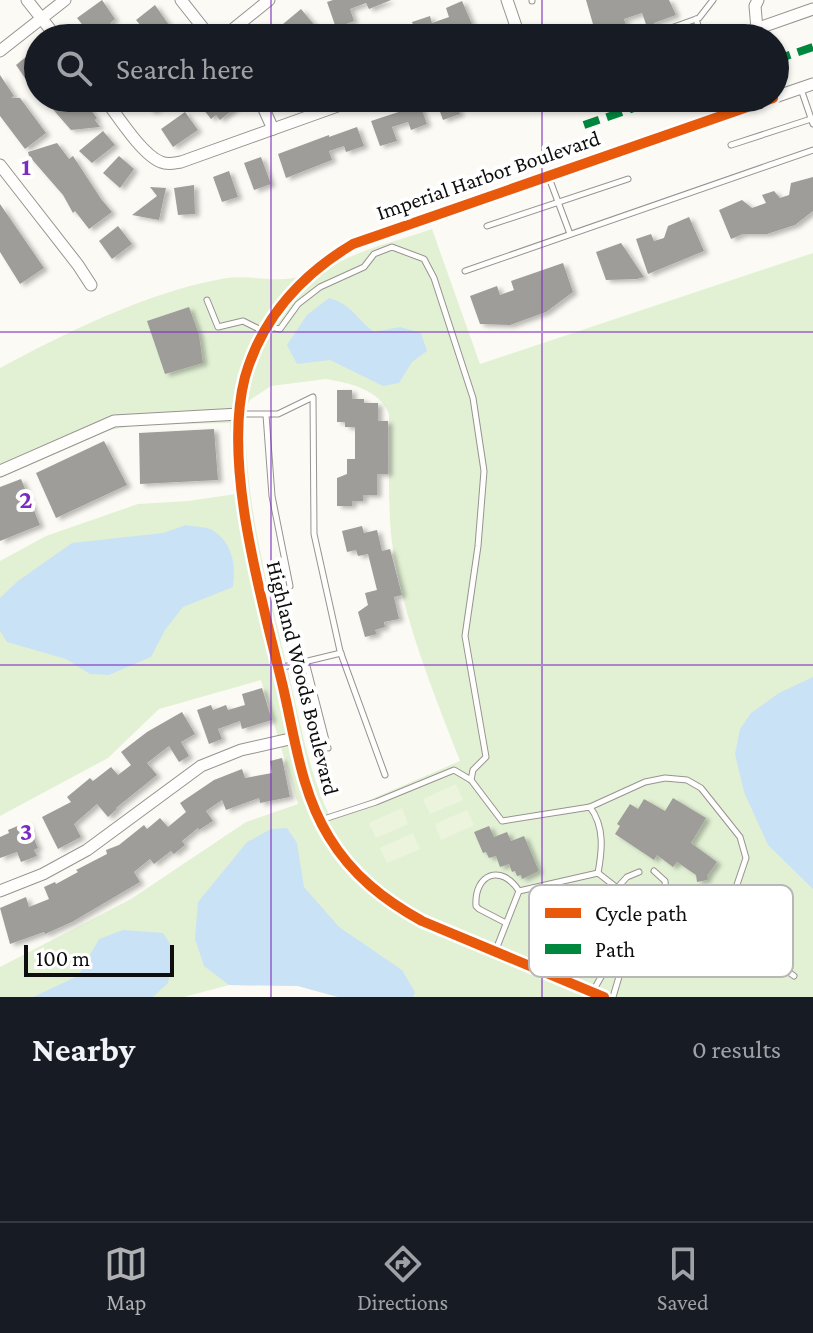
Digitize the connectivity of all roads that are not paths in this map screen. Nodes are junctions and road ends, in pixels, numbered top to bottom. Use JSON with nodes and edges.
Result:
{"nodes":[{"id":1,"x":27,"y":0,"type":"edge"},
{"id":2,"x":65,"y":0,"type":"edge"},
{"id":3,"x":181,"y":0,"type":"edge"},
{"id":4,"x":269,"y":0,"type":"edge"},
{"id":5,"x":507,"y":0,"type":"edge"},
{"id":6,"x":713,"y":0,"type":"edge"},
{"id":7,"x":758,"y":0,"type":"edge"},
{"id":8,"x":813,"y":9,"type":"edge"},
{"id":9,"x":42,"y":19,"type":"junction"},
{"id":10,"x":696,"y":19,"type":"junction"},
{"id":11,"x":686,"y":23,"type":"joint"},
{"id":12,"x":35,"y":24,"type":"edge"},
{"id":13,"x":46,"y":24,"type":"edge"},
{"id":14,"x":200,"y":24,"type":"edge"},
{"id":15,"x":239,"y":24,"type":"edge"},
{"id":16,"x":515,"y":24,"type":"edge"},
{"id":17,"x":683,"y":24,"type":"edge"},
{"id":18,"x":698,"y":24,"type":"edge"},
{"id":19,"x":757,"y":24,"type":"edge"},
{"id":20,"x":771,"y":24,"type":"edge"},
{"id":21,"x":24,"y":33,"type":"edge"},
{"id":22,"x":0,"y":51,"type":"edge"},
{"id":23,"x":807,"y":86,"type":"edge"},
{"id":24,"x":115,"y":112,"type":"edge"},
{"id":25,"x":265,"y":112,"type":"edge"},
{"id":26,"x":321,"y":112,"type":"edge"},
{"id":27,"x":733,"y":112,"type":"edge"},
{"id":28,"x":812,"y":121,"type":"edge"},
{"id":29,"x":273,"y":129,"type":"junction"},
{"id":30,"x":731,"y":145,"type":"dead end"},
{"id":31,"x":813,"y":150,"type":"edge"},
{"id":32,"x":0,"y":165,"type":"edge"},
{"id":33,"x":548,"y":175,"type":"junction"},
{"id":34,"x":628,"y":179,"type":"dead end"},
{"id":35,"x":558,"y":202,"type":"junction"},
{"id":36,"x":487,"y":226,"type":"dead end"},
{"id":37,"x":570,"y":234,"type":"junction"},
{"id":38,"x":465,"y":271,"type":"dead end"},
{"id":39,"x":91,"y":285,"type":"dead end"},
{"id":40,"x":207,"y":300,"type":"dead end"},
{"id":41,"x":266,"y":329,"type":"junction"},
{"id":42,"x":256,"y":348,"type":"joint"},
{"id":43,"x":239,"y":414,"type":"junction"},
{"id":44,"x":266,"y":415,"type":"junction"},
{"id":45,"x":0,"y":471,"type":"edge"},
{"id":46,"x":290,"y":586,"type":"dead end"},
{"id":47,"x":341,"y":653,"type":"junction"},
{"id":48,"x":306,"y":662,"type":"junction"},
{"id":49,"x":278,"y":668,"type":"junction"},
{"id":50,"x":294,"y":738,"type":"junction"},
{"id":51,"x":328,"y":748,"type":"dead end"},
{"id":52,"x":385,"y":775,"type":"dead end"},
{"id":53,"x":471,"y":780,"type":"junction"},
{"id":54,"x":590,"y":807,"type":"junction"},
{"id":55,"x":320,"y":820,"type":"junction"},
{"id":56,"x":654,"y":871,"type":"dead end"},
{"id":57,"x":639,"y":872,"type":"dead end"},
{"id":58,"x":598,"y":873,"type":"junction"},
{"id":59,"x":545,"y":885,"type":"edge"},
{"id":60,"x":613,"y":885,"type":"edge"},
{"id":61,"x":620,"y":885,"type":"edge"},
{"id":62,"x":665,"y":885,"type":"edge"},
{"id":63,"x":737,"y":885,"type":"edge"},
{"id":64,"x":529,"y":889,"type":"edge"},
{"id":65,"x":0,"y":891,"type":"edge"},
{"id":66,"x":519,"y":891,"type":"junction"},
{"id":67,"x":506,"y":923,"type":"junction"},
{"id":68,"x":495,"y":952,"type":"junction"},
{"id":69,"x":529,"y":966,"type":"edge"},
{"id":70,"x":556,"y":977,"type":"edge"},
{"id":71,"x":619,"y":977,"type":"edge"},
{"id":72,"x":598,"y":994,"type":"edge"},
{"id":73,"x":613,"y":997,"type":"edge"}],
"edges":[{"from":1,"to":9,"type":"street"},
{"from":2,"to":9,"type":"street"},
{"from":3,"to":14,"type":"street"},
{"from":4,"to":15,"type":"street"},
{"from":5,"to":16,"type":"street"},
{"from":6,"to":10,"type":"lane"},
{"from":7,"to":19,"type":"street"},
{"from":8,"to":20,"type":"street"},
{"from":9,"to":12,"type":"street"},
{"from":9,"to":13,"type":"street"},
{"from":10,"to":11,"type":"lane"},
{"from":10,"to":18,"type":"lane"},
{"from":11,"to":17,"type":"lane"},
{"from":21,"to":22,"type":"street"},
{"from":23,"to":28,"type":"lane"},
{"from":24,"to":29,"type":"street"},
{"from":25,"to":29,"type":"street"},
{"from":26,"to":29,"type":"street"},
{"from":27,"to":33,"type":"street","name":"Imperial Harbor Boulevard"},
{"from":28,"to":30,"type":"lane"},
{"from":31,"to":37,"type":"lane"},
{"from":32,"to":39,"type":"street"},
{"from":33,"to":35,"type":"lane"},
{"from":33,"to":41,"type":"street","name":"Imperial Harbor Boulevard"},
{"from":34,"to":35,"type":"lane"},
{"from":35,"to":36,"type":"lane"},
{"from":35,"to":37,"type":"lane"},
{"from":37,"to":38,"type":"lane"},
{"from":40,"to":41,"type":"lane"},
{"from":41,"to":42,"type":"street","name":"Imperial Harbor Boulevard"},
{"from":41,"to":53,"type":"lane"},
{"from":42,"to":43,"type":"street","name":"Highland Woods Boulevard"},
{"from":43,"to":44,"type":"lane"},
{"from":43,"to":45,"type":"street"},
{"from":43,"to":49,"type":"street","name":"Highland Woods Boulevard"},
{"from":44,"to":46,"type":"lane"},
{"from":44,"to":47,"type":"lane"},
{"from":47,"to":48,"type":"lane"},
{"from":47,"to":52,"type":"lane"},
{"from":48,"to":49,"type":"lane"},
{"from":48,"to":51,"type":"lane"},
{"from":49,"to":50,"type":"street","name":"Highland Woods Boulevard"},
{"from":50,"to":55,"type":"street","name":"Highland Woods Boulevard"},
{"from":50,"to":65,"type":"street"},
{"from":53,"to":54,"type":"lane"},
{"from":53,"to":55,"type":"lane"},
{"from":54,"to":58,"type":"lane"},
{"from":54,"to":63,"type":"lane"},
{"from":55,"to":68,"type":"street","name":"Highland Woods Boulevard"},
{"from":56,"to":62,"type":"lane"},
{"from":57,"to":61,"type":"lane"},
{"from":58,"to":59,"type":"lane"},
{"from":58,"to":60,"type":"lane"},
{"from":64,"to":66,"type":"lane"},
{"from":66,"to":67,"type":"lane"},
{"from":66,"to":67,"type":"lane"},
{"from":67,"to":68,"type":"lane"},
{"from":68,"to":69,"type":"street","name":"Highland Woods Boulevard"},
{"from":70,"to":72,"type":"street","name":"Highland Woods Boulevard"},
{"from":71,"to":73,"type":"lane"}]}
